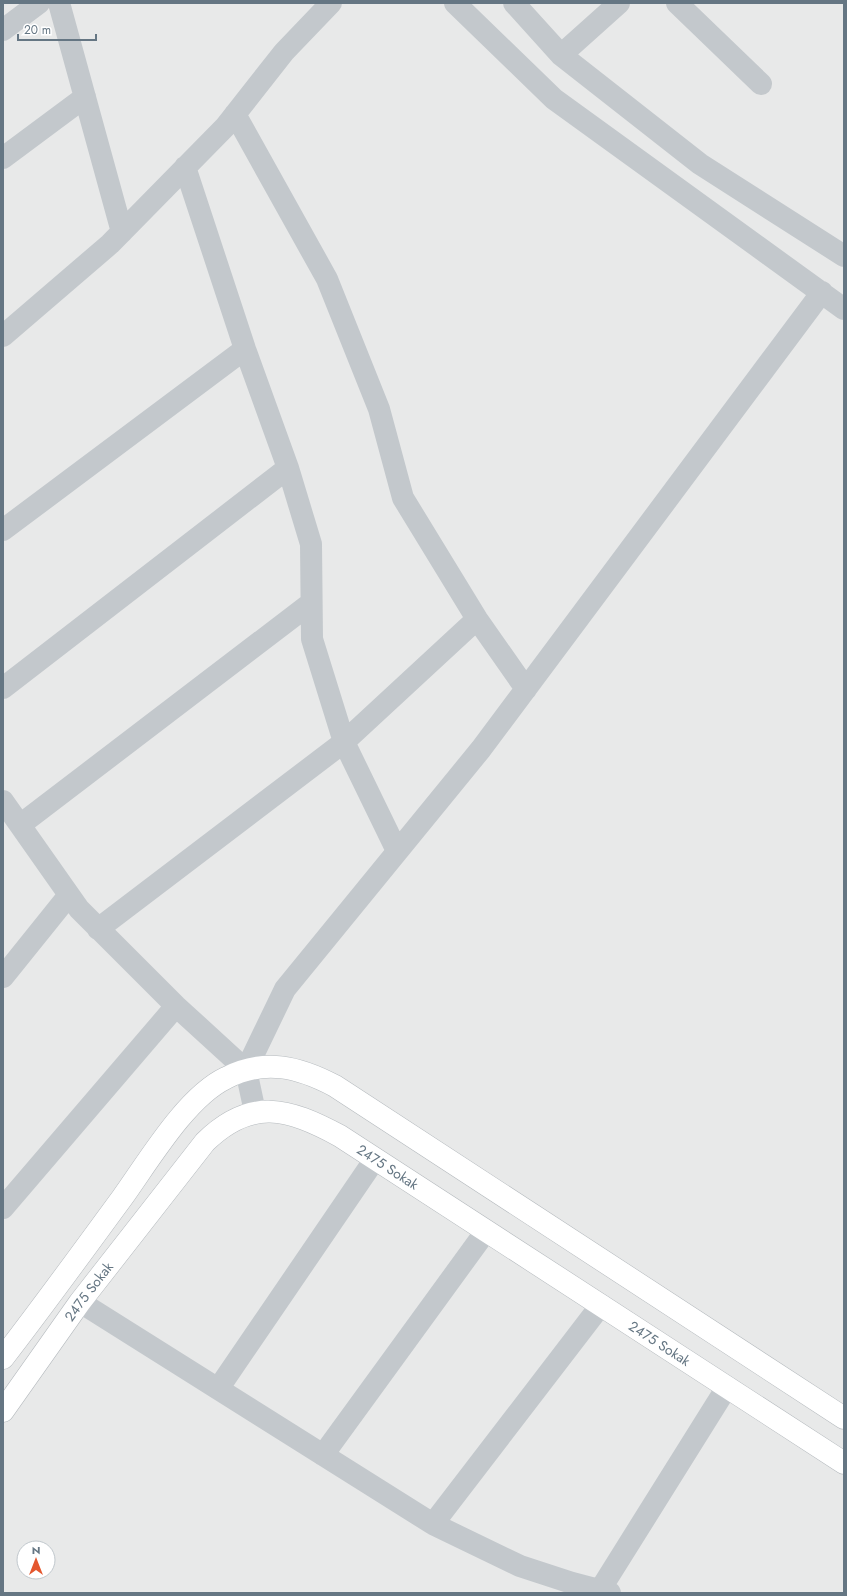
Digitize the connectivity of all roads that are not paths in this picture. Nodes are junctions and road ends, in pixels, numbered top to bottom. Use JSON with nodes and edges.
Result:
{"nodes":[{"id":1,"x":40,"y":3,"type":"edge"},
{"id":2,"x":59,"y":3,"type":"edge"},
{"id":3,"x":331,"y":3,"type":"edge"},
{"id":4,"x":455,"y":3,"type":"edge"},
{"id":5,"x":514,"y":3,"type":"edge"},
{"id":6,"x":619,"y":3,"type":"edge"},
{"id":7,"x":677,"y":3,"type":"edge"},
{"id":8,"x":3,"y":30,"type":"edge"},
{"id":9,"x":561,"y":55,"type":"junction"},
{"id":10,"x":761,"y":84,"type":"dead end"},
{"id":11,"x":85,"y":97,"type":"junction"},
{"id":12,"x":235,"y":114,"type":"junction"},
{"id":13,"x":3,"y":158,"type":"edge"},
{"id":14,"x":185,"y":167,"type":"junction"},
{"id":15,"x":122,"y":232,"type":"junction"},
{"id":16,"x":844,"y":256,"type":"edge"},
{"id":17,"x":822,"y":292,"type":"junction"},
{"id":18,"x":844,"y":308,"type":"edge"},
{"id":19,"x":3,"y":336,"type":"edge"},
{"id":20,"x":245,"y":349,"type":"junction"},
{"id":21,"x":288,"y":468,"type":"junction"},
{"id":22,"x":3,"y":530,"type":"edge"},
{"id":23,"x":310,"y":603,"type":"junction"},
{"id":24,"x":477,"y":619,"type":"junction"},
{"id":25,"x":3,"y":688,"type":"edge"},
{"id":26,"x":526,"y":688,"type":"junction"},
{"id":27,"x":344,"y":742,"type":"junction"},
{"id":28,"x":3,"y":800,"type":"edge"},
{"id":29,"x":20,"y":826,"type":"junction"},
{"id":30,"x":397,"y":851,"type":"junction"},
{"id":31,"x":69,"y":895,"type":"junction"},
{"id":32,"x":98,"y":929,"type":"junction"},
{"id":33,"x":3,"y":977,"type":"edge"},
{"id":34,"x":176,"y":1006,"type":"junction"},
{"id":35,"x":246,"y":1070,"type":"junction"},
{"id":36,"x":255,"y":1112,"type":"junction"},
{"id":37,"x":375,"y":1158,"type":"junction"},
{"id":38,"x":3,"y":1208,"type":"edge"},
{"id":39,"x":486,"y":1231,"type":"junction"},
{"id":40,"x":80,"y":1302,"type":"junction"},
{"id":41,"x":600,"y":1305,"type":"junction"},
{"id":42,"x":3,"y":1358,"type":"edge"},
{"id":43,"x":727,"y":1387,"type":"junction"},
{"id":44,"x":218,"y":1389,"type":"junction"},
{"id":45,"x":3,"y":1411,"type":"edge"},
{"id":46,"x":844,"y":1418,"type":"edge"},
{"id":47,"x":323,"y":1455,"type":"junction"},
{"id":48,"x":844,"y":1463,"type":"edge"},
{"id":49,"x":433,"y":1524,"type":"junction"},
{"id":50,"x":569,"y":1588,"type":"edge"},
{"id":51,"x":605,"y":1592,"type":"edge"}],
"edges":[{"from":1,"to":8,"type":"street"},
{"from":2,"to":11,"type":"street"},
{"from":3,"to":12,"type":"street"},
{"from":4,"to":17,"type":"street"},
{"from":5,"to":9,"type":"street"},
{"from":6,"to":9,"type":"street"},
{"from":7,"to":10,"type":"street"},
{"from":9,"to":16,"type":"street"},
{"from":11,"to":13,"type":"street"},
{"from":11,"to":15,"type":"street"},
{"from":12,"to":14,"type":"street"},
{"from":12,"to":24,"type":"street"},
{"from":14,"to":15,"type":"street"},
{"from":14,"to":20,"type":"street"},
{"from":15,"to":19,"type":"street"},
{"from":17,"to":18,"type":"street"},
{"from":17,"to":26,"type":"street"},
{"from":20,"to":21,"type":"street"},
{"from":20,"to":22,"type":"street"},
{"from":21,"to":23,"type":"street"},
{"from":21,"to":25,"type":"street"},
{"from":23,"to":27,"type":"street"},
{"from":23,"to":29,"type":"street"},
{"from":24,"to":26,"type":"street"},
{"from":24,"to":27,"type":"street"},
{"from":26,"to":30,"type":"street"},
{"from":27,"to":30,"type":"street"},
{"from":27,"to":32,"type":"street"},
{"from":28,"to":29,"type":"street"},
{"from":29,"to":31,"type":"street"},
{"from":30,"to":35,"type":"street"},
{"from":31,"to":32,"type":"street"},
{"from":31,"to":33,"type":"street"},
{"from":32,"to":34,"type":"street"},
{"from":34,"to":35,"type":"street"},
{"from":34,"to":38,"type":"street"},
{"from":35,"to":36,"type":"street"},
{"from":35,"to":42,"type":"main road","name":"2475 Sokak"},
{"from":35,"to":46,"type":"main road","name":"2475 Sokak"},
{"from":36,"to":37,"type":"main road","name":"2475 Sokak"},
{"from":36,"to":40,"type":"main road","name":"2475 Sokak"},
{"from":37,"to":39,"type":"main road","name":"2475 Sokak"},
{"from":37,"to":44,"type":"street"},
{"from":39,"to":41,"type":"main road","name":"2475 Sokak"},
{"from":39,"to":47,"type":"street"},
{"from":40,"to":44,"type":"street"},
{"from":40,"to":45,"type":"main road","name":"2475 Sokak"},
{"from":41,"to":43,"type":"main road","name":"2475 Sokak"},
{"from":41,"to":49,"type":"street"},
{"from":43,"to":48,"type":"main road","name":"2475 Sokak"},
{"from":43,"to":51,"type":"street"},
{"from":44,"to":47,"type":"street"},
{"from":47,"to":49,"type":"street"},
{"from":49,"to":50,"type":"street"},
{"from":50,"to":51,"type":"street"}]}
